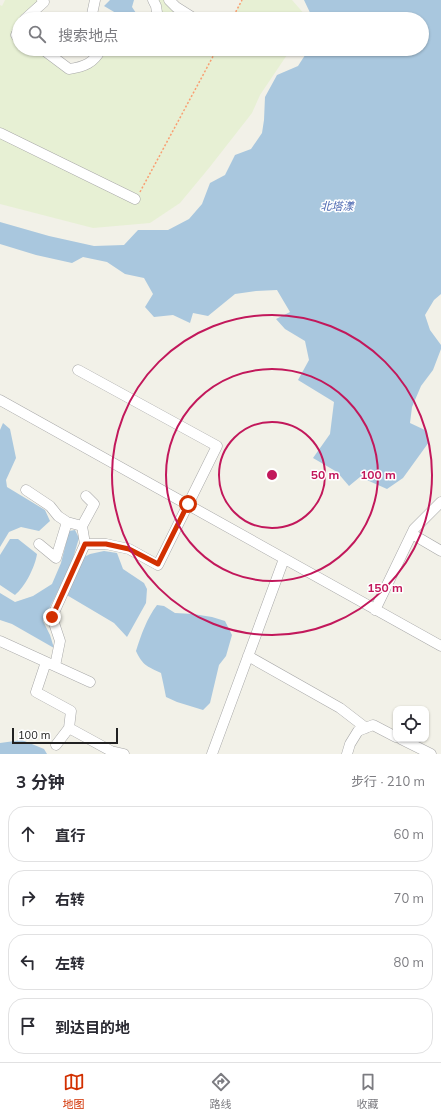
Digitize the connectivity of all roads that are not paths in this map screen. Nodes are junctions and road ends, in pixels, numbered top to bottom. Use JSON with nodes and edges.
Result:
{"nodes":[{"id":1,"x":42,"y":0,"type":"edge"},
{"id":2,"x":95,"y":0,"type":"edge"},
{"id":3,"x":153,"y":0,"type":"edge"},
{"id":4,"x":169,"y":0,"type":"edge"},
{"id":5,"x":33,"y":12,"type":"edge"},
{"id":6,"x":92,"y":12,"type":"edge"},
{"id":7,"x":158,"y":12,"type":"edge"},
{"id":8,"x":184,"y":12,"type":"edge"},
{"id":9,"x":52,"y":56,"type":"edge"},
{"id":10,"x":97,"y":56,"type":"edge"},
{"id":11,"x":0,"y":133,"type":"edge"},
{"id":12,"x":135,"y":199,"type":"road end"},
{"id":13,"x":78,"y":370,"type":"dead end"},
{"id":14,"x":0,"y":400,"type":"edge"},
{"id":15,"x":26,"y":490,"type":"dead end"},
{"id":16,"x":86,"y":496,"type":"dead end"},
{"id":17,"x":441,"y":502,"type":"edge"},
{"id":18,"x":188,"y":504,"type":"junction"},
{"id":19,"x":67,"y":522,"type":"junction"},
{"id":20,"x":82,"y":526,"type":"junction"},
{"id":21,"x":412,"y":534,"type":"junction"},
{"id":22,"x":39,"y":544,"type":"dead end"},
{"id":23,"x":85,"y":544,"type":"junction"},
{"id":24,"x":441,"y":551,"type":"edge"},
{"id":25,"x":284,"y":558,"type":"junction"},
{"id":26,"x":375,"y":610,"type":"junction"},
{"id":27,"x":0,"y":641,"type":"edge"},
{"id":28,"x":441,"y":646,"type":"edge"},
{"id":29,"x":248,"y":656,"type":"junction"},
{"id":30,"x":50,"y":664,"type":"junction"},
{"id":31,"x":90,"y":682,"type":"dead end"},
{"id":32,"x":69,"y":728,"type":"junction"},
{"id":33,"x":366,"y":728,"type":"junction"},
{"id":34,"x":393,"y":735,"type":"edge"},
{"id":35,"x":407,"y":742,"type":"edge"},
{"id":36,"x":56,"y":745,"type":"dead end"},
{"id":37,"x":124,"y":754,"type":"edge"},
{"id":38,"x":212,"y":754,"type":"edge"},
{"id":39,"x":347,"y":754,"type":"edge"},
{"id":40,"x":431,"y":754,"type":"edge"}],
"edges":[{"from":1,"to":5,"type":"street"},
{"from":2,"to":6,"type":"street"},
{"from":3,"to":7,"type":"street"},
{"from":4,"to":8,"type":"street"},
{"from":9,"to":10,"type":"street"},
{"from":11,"to":12,"type":"street"},
{"from":13,"to":18,"type":"street"},
{"from":14,"to":18,"type":"street"},
{"from":15,"to":19,"type":"street"},
{"from":16,"to":20,"type":"street"},
{"from":17,"to":21,"type":"street"},
{"from":18,"to":23,"type":"street"},
{"from":18,"to":25,"type":"street"},
{"from":19,"to":20,"type":"street"},
{"from":19,"to":22,"type":"street"},
{"from":20,"to":23,"type":"street"},
{"from":21,"to":24,"type":"street"},
{"from":21,"to":26,"type":"street"},
{"from":23,"to":30,"type":"street"},
{"from":25,"to":26,"type":"street"},
{"from":25,"to":29,"type":"street"},
{"from":26,"to":28,"type":"street"},
{"from":27,"to":30,"type":"street"},
{"from":29,"to":33,"type":"street"},
{"from":29,"to":38,"type":"street"},
{"from":30,"to":31,"type":"street"},
{"from":30,"to":32,"type":"street"},
{"from":32,"to":36,"type":"street"},
{"from":32,"to":37,"type":"street"},
{"from":33,"to":34,"type":"street"},
{"from":33,"to":39,"type":"street"},
{"from":35,"to":40,"type":"street"}]}
